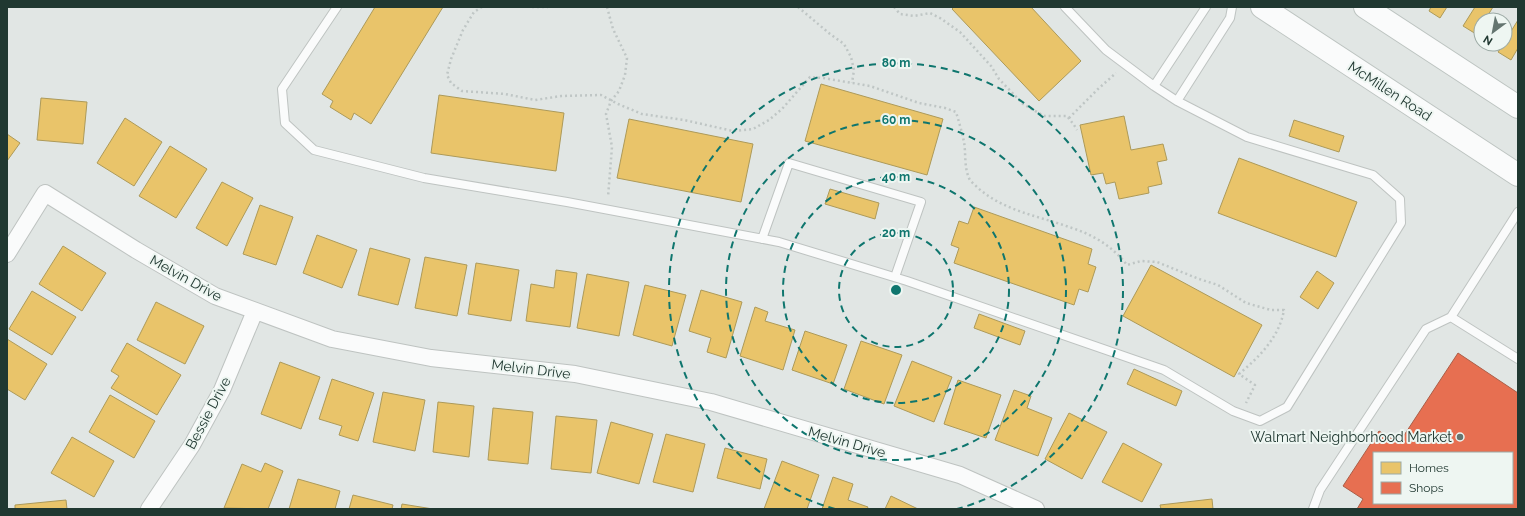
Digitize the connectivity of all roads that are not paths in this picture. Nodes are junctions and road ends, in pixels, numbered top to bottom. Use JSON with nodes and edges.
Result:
{"nodes":[{"id":1,"x":337,"y":7,"type":"edge"},
{"id":2,"x":1065,"y":7,"type":"edge"},
{"id":3,"x":1206,"y":7,"type":"edge"},
{"id":4,"x":1232,"y":7,"type":"edge"},
{"id":5,"x":1262,"y":7,"type":"edge"},
{"id":6,"x":1365,"y":7,"type":"edge"},
{"id":7,"x":1154,"y":86,"type":"junction"},
{"id":8,"x":1177,"y":101,"type":"junction"},
{"id":9,"x":1518,"y":107,"type":"edge"},
{"id":10,"x":1518,"y":175,"type":"edge"},
{"id":11,"x":1518,"y":212,"type":"edge"},
{"id":12,"x":762,"y":239,"type":"junction"},
{"id":13,"x":7,"y":254,"type":"edge"},
{"id":14,"x":895,"y":277,"type":"junction"},
{"id":15,"x":255,"y":311,"type":"junction"},
{"id":16,"x":1451,"y":317,"type":"junction"},
{"id":17,"x":1518,"y":359,"type":"edge"},
{"id":18,"x":149,"y":509,"type":"edge"},
{"id":19,"x":1036,"y":509,"type":"edge"},
{"id":20,"x":1313,"y":509,"type":"edge"}],
"edges":[{"from":1,"to":12,"type":"lane"},
{"from":2,"to":7,"type":"lane"},
{"from":3,"to":7,"type":"lane"},
{"from":4,"to":8,"type":"lane"},
{"from":5,"to":10,"type":"main road","name":"McMillen Road"},
{"from":6,"to":9,"type":"main road"},
{"from":7,"to":8,"type":"lane"},
{"from":8,"to":14,"type":"lane"},
{"from":11,"to":16,"type":"lane"},
{"from":12,"to":14,"type":"lane"},
{"from":12,"to":14,"type":"lane"},
{"from":13,"to":15,"type":"street","name":"Melvin Drive"},
{"from":15,"to":18,"type":"street","name":"Bessie Drive"},
{"from":15,"to":19,"type":"street","name":"Melvin Drive"},
{"from":16,"to":17,"type":"lane"},
{"from":16,"to":20,"type":"lane"}]}
